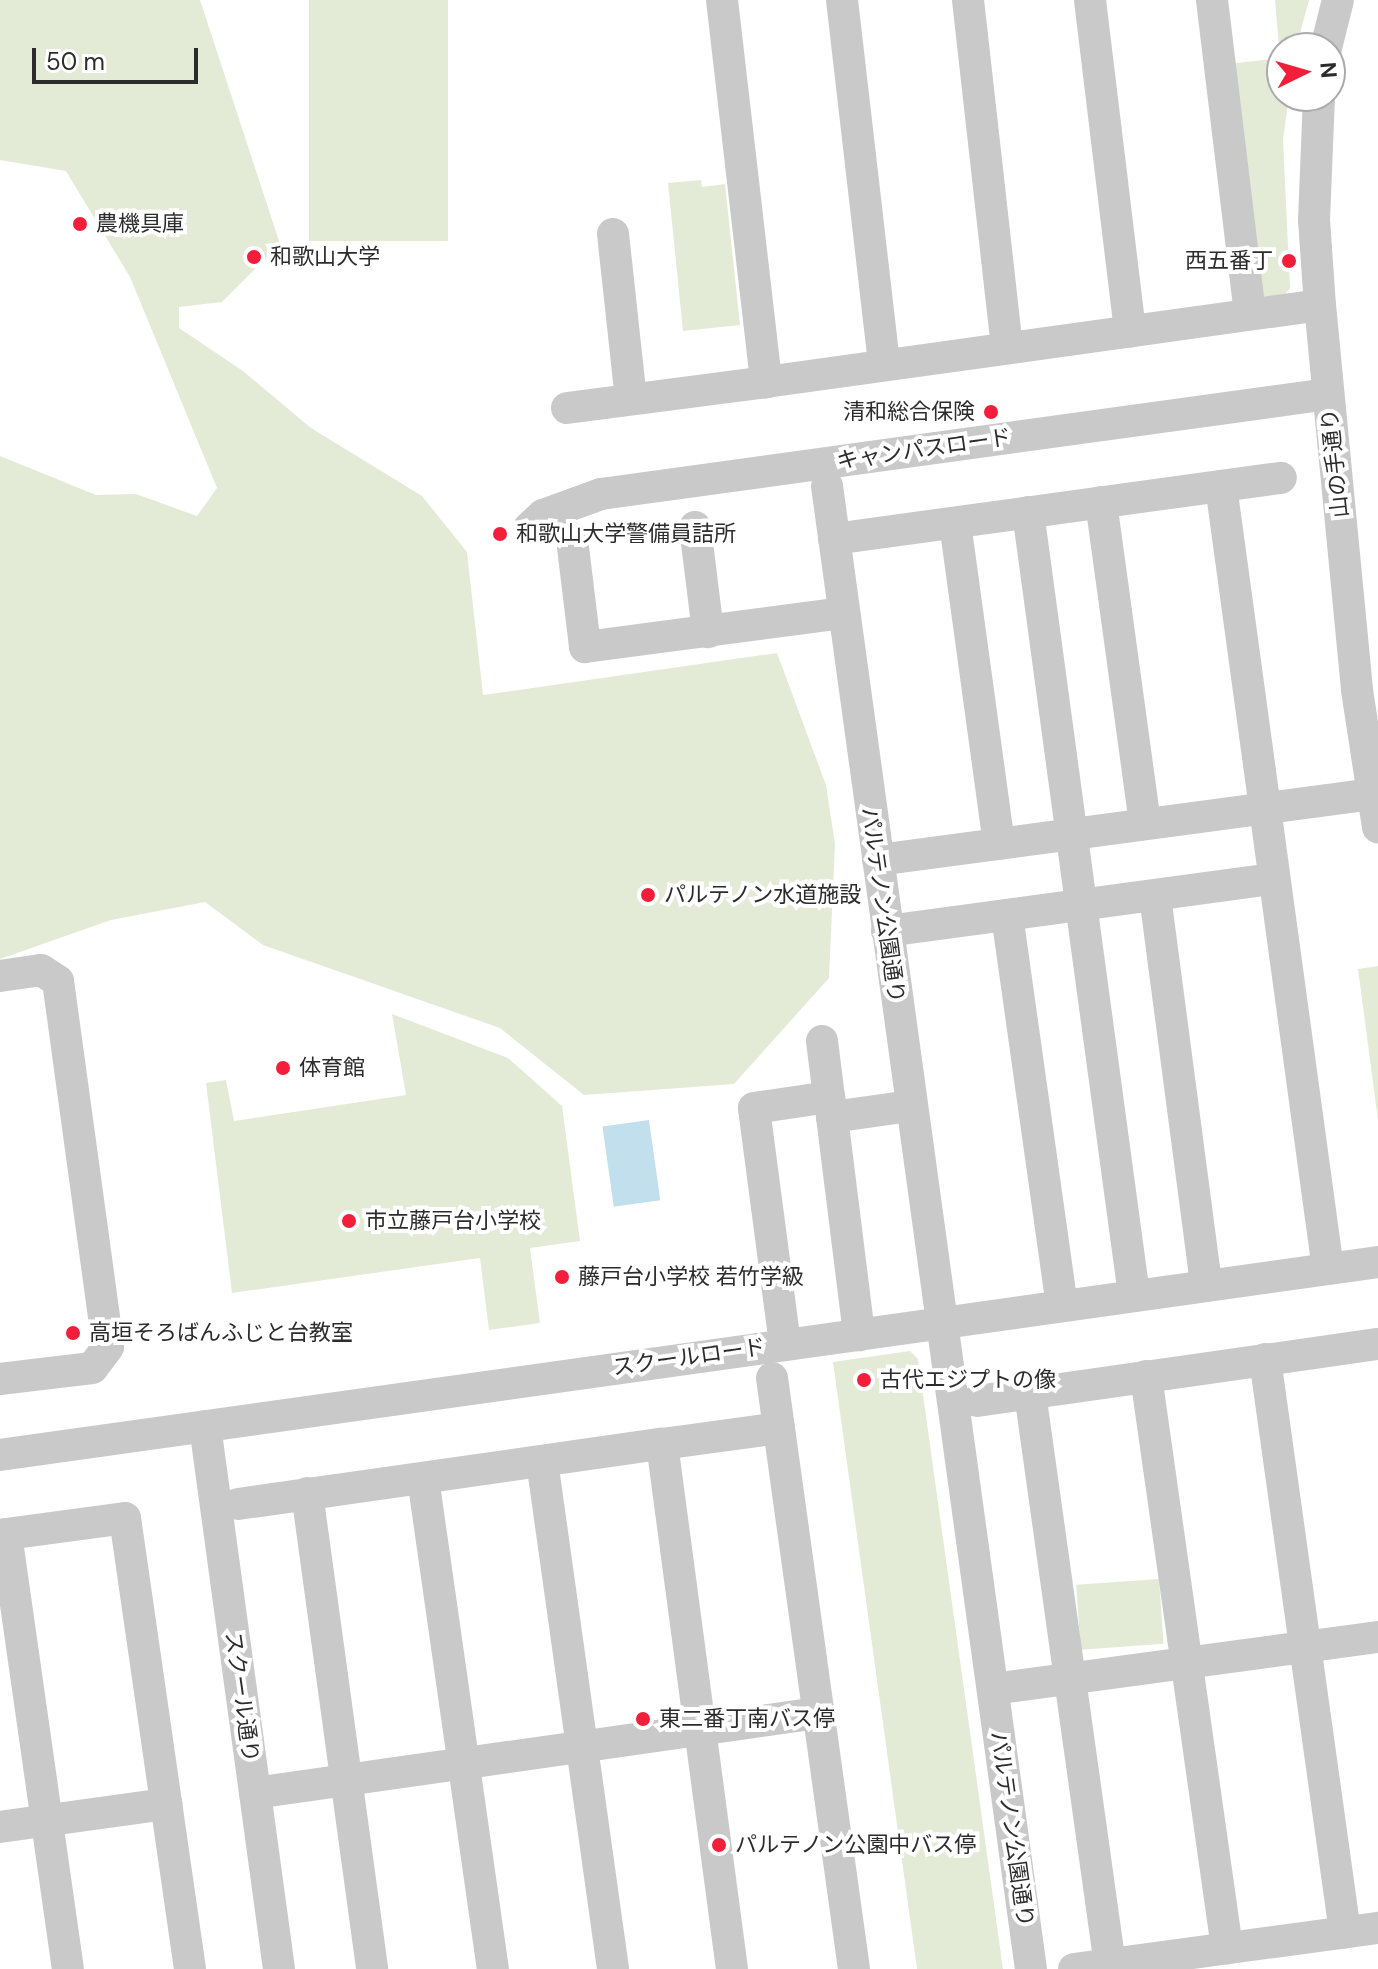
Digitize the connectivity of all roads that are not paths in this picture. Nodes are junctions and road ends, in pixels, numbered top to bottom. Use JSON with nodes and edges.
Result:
{"nodes":[{"id":1,"x":722,"y":0,"type":"edge"},
{"id":2,"x":842,"y":0,"type":"edge"},
{"id":3,"x":968,"y":0,"type":"edge"},
{"id":4,"x":1090,"y":0,"type":"edge"},
{"id":5,"x":1212,"y":0,"type":"edge"},
{"id":6,"x":1338,"y":0,"type":"edge"},
{"id":7,"x":1330,"y":32,"type":"edge"},
{"id":8,"x":1318,"y":112,"type":"edge"},
{"id":9,"x":613,"y":234,"type":"dead end"},
{"id":10,"x":1320,"y":305,"type":"junction"},
{"id":11,"x":1250,"y":314,"type":"junction"},
{"id":12,"x":1130,"y":332,"type":"junction"},
{"id":13,"x":1007,"y":348,"type":"junction"},
{"id":14,"x":884,"y":365,"type":"junction"},
{"id":15,"x":766,"y":382,"type":"junction"},
{"id":16,"x":1328,"y":394,"type":"junction"},
{"id":17,"x":631,"y":399,"type":"junction"},
{"id":18,"x":567,"y":408,"type":"dead end"},
{"id":19,"x":1281,"y":478,"type":"dead end"},
{"id":20,"x":827,"y":486,"type":"dead end"},
{"id":21,"x":1221,"y":486,"type":"junction"},
{"id":22,"x":1101,"y":502,"type":"junction"},
{"id":23,"x":1028,"y":512,"type":"junction"},
{"id":24,"x":955,"y":523,"type":"junction"},
{"id":25,"x":695,"y":527,"type":"dead end"},
{"id":26,"x":529,"y":528,"type":"dead end"},
{"id":27,"x":572,"y":539,"type":"dead end"},
{"id":28,"x":834,"y":539,"type":"junction"},
{"id":29,"x":844,"y":613,"type":"junction"},
{"id":30,"x":708,"y":632,"type":"junction"},
{"id":31,"x":1370,"y":794,"type":"junction"},
{"id":32,"x":1262,"y":809,"type":"junction"},
{"id":33,"x":1145,"y":824,"type":"junction"},
{"id":34,"x":1378,"y":827,"type":"edge"},
{"id":35,"x":1070,"y":834,"type":"junction"},
{"id":36,"x":999,"y":844,"type":"junction"},
{"id":37,"x":878,"y":860,"type":"junction"},
{"id":38,"x":1272,"y":879,"type":"junction"},
{"id":39,"x":1155,"y":896,"type":"junction"},
{"id":40,"x":1080,"y":906,"type":"junction"},
{"id":41,"x":1007,"y":915,"type":"junction"},
{"id":42,"x":887,"y":931,"type":"junction"},
{"id":43,"x":0,"y":976,"type":"edge"},
{"id":44,"x":822,"y":1041,"type":"dead end"},
{"id":45,"x":910,"y":1106,"type":"junction"},
{"id":46,"x":830,"y":1107,"type":"junction"},
{"id":47,"x":1378,"y":1262,"type":"edge"},
{"id":48,"x":1328,"y":1269,"type":"junction"},
{"id":49,"x":1206,"y":1286,"type":"junction"},
{"id":50,"x":1134,"y":1295,"type":"junction"},
{"id":51,"x":1062,"y":1305,"type":"junction"},
{"id":52,"x":941,"y":1323,"type":"junction"},
{"id":53,"x":859,"y":1335,"type":"junction"},
{"id":54,"x":785,"y":1344,"type":"junction"},
{"id":55,"x":1378,"y":1344,"type":"edge"},
{"id":56,"x":1265,"y":1359,"type":"junction"},
{"id":57,"x":1146,"y":1376,"type":"junction"},
{"id":58,"x":772,"y":1378,"type":"dead end"},
{"id":59,"x":0,"y":1379,"type":"edge"},
{"id":60,"x":1030,"y":1393,"type":"junction"},
{"id":61,"x":977,"y":1401,"type":"dead end"},
{"id":62,"x":205,"y":1426,"type":"junction"},
{"id":63,"x":779,"y":1428,"type":"junction"},
{"id":64,"x":662,"y":1444,"type":"junction"},
{"id":65,"x":0,"y":1455,"type":"edge"},
{"id":66,"x":542,"y":1461,"type":"junction"},
{"id":67,"x":423,"y":1478,"type":"junction"},
{"id":68,"x":307,"y":1493,"type":"junction"},
{"id":69,"x":238,"y":1504,"type":"dead end"},
{"id":70,"x":3,"y":1535,"type":"edge"},
{"id":71,"x":1378,"y":1637,"type":"edge"},
{"id":72,"x":1305,"y":1646,"type":"junction"},
{"id":73,"x":1189,"y":1662,"type":"junction"},
{"id":74,"x":1070,"y":1679,"type":"junction"},
{"id":75,"x":993,"y":1689,"type":"junction"},
{"id":76,"x":818,"y":1713,"type":"junction"},
{"id":77,"x":700,"y":1730,"type":"junction"},
{"id":78,"x":581,"y":1746,"type":"junction"},
{"id":79,"x":464,"y":1762,"type":"junction"},
{"id":80,"x":347,"y":1780,"type":"junction"},
{"id":81,"x":255,"y":1793,"type":"junction"},
{"id":82,"x":166,"y":1804,"type":"junction"},
{"id":83,"x":47,"y":1820,"type":"junction"},
{"id":84,"x":0,"y":1827,"type":"edge"},
{"id":85,"x":1378,"y":1928,"type":"edge"},
{"id":86,"x":1345,"y":1932,"type":"junction"},
{"id":87,"x":1227,"y":1948,"type":"junction"},
{"id":88,"x":1110,"y":1965,"type":"junction"},
{"id":89,"x":68,"y":1969,"type":"edge"},
{"id":90,"x":190,"y":1969,"type":"edge"},
{"id":91,"x":279,"y":1969,"type":"edge"},
{"id":92,"x":372,"y":1969,"type":"edge"},
{"id":93,"x":493,"y":1969,"type":"edge"},
{"id":94,"x":613,"y":1969,"type":"edge"},
{"id":95,"x":732,"y":1969,"type":"edge"},
{"id":96,"x":854,"y":1969,"type":"edge"},
{"id":97,"x":1031,"y":1969,"type":"edge"},
{"id":98,"x":1074,"y":1969,"type":"edge"}],
"edges":[{"from":1,"to":15,"type":"street"},
{"from":2,"to":14,"type":"street"},
{"from":3,"to":13,"type":"street"},
{"from":4,"to":12,"type":"street"},
{"from":5,"to":11,"type":"street"},
{"from":6,"to":7,"type":"street"},
{"from":8,"to":10,"type":"street","name":"山の手通り"},
{"from":9,"to":17,"type":"street"},
{"from":10,"to":11,"type":"street"},
{"from":10,"to":16,"type":"street","name":"山の手通り"},
{"from":11,"to":12,"type":"street"},
{"from":12,"to":13,"type":"street"},
{"from":13,"to":14,"type":"street"},
{"from":14,"to":15,"type":"street"},
{"from":15,"to":17,"type":"street"},
{"from":16,"to":26,"type":"street","name":"キャンパスロード"},
{"from":16,"to":31,"type":"street","name":"山の手通り"},
{"from":17,"to":18,"type":"street"},
{"from":19,"to":21,"type":"street"},
{"from":20,"to":28,"type":"street","name":"パルテノン公園通り"},
{"from":21,"to":22,"type":"street"},
{"from":21,"to":32,"type":"street"},
{"from":22,"to":23,"type":"street"},
{"from":22,"to":33,"type":"street"},
{"from":23,"to":24,"type":"street"},
{"from":23,"to":35,"type":"street"},
{"from":24,"to":28,"type":"street"},
{"from":24,"to":36,"type":"street"},
{"from":25,"to":30,"type":"street"},
{"from":27,"to":30,"type":"street"},
{"from":28,"to":29,"type":"street","name":"パルテノン公園通り"},
{"from":29,"to":30,"type":"street"},
{"from":29,"to":37,"type":"street","name":"パルテノン公園通り"},
{"from":31,"to":32,"type":"street"},
{"from":31,"to":34,"type":"street","name":"山の手通り"},
{"from":32,"to":33,"type":"street"},
{"from":32,"to":38,"type":"street"},
{"from":33,"to":35,"type":"street"},
{"from":35,"to":36,"type":"street"},
{"from":35,"to":40,"type":"street"},
{"from":36,"to":37,"type":"street"},
{"from":37,"to":42,"type":"street","name":"パルテノン公園通り"},
{"from":38,"to":39,"type":"street"},
{"from":38,"to":48,"type":"street"},
{"from":39,"to":40,"type":"street"},
{"from":39,"to":49,"type":"street"},
{"from":40,"to":41,"type":"street"},
{"from":40,"to":50,"type":"street"},
{"from":41,"to":42,"type":"street"},
{"from":41,"to":51,"type":"street"},
{"from":42,"to":45,"type":"street","name":"パルテノン公園通り"},
{"from":43,"to":59,"type":"street"},
{"from":44,"to":46,"type":"street"},
{"from":45,"to":46,"type":"street"},
{"from":45,"to":52,"type":"street","name":"パルテノン公園通り"},
{"from":46,"to":53,"type":"street"},
{"from":46,"to":54,"type":"street"},
{"from":47,"to":48,"type":"street","name":"スクールロード"},
{"from":48,"to":49,"type":"street","name":"スクールロード"},
{"from":49,"to":50,"type":"street","name":"スクールロード"},
{"from":50,"to":51,"type":"street","name":"スクールロード"},
{"from":51,"to":52,"type":"street","name":"スクールロード"},
{"from":52,"to":53,"type":"street","name":"スクールロード"},
{"from":52,"to":75,"type":"street","name":"パルテノン公園通り"},
{"from":53,"to":54,"type":"street","name":"スクールロード"},
{"from":54,"to":62,"type":"street","name":"スクールロード"},
{"from":55,"to":56,"type":"street"},
{"from":56,"to":57,"type":"street"},
{"from":56,"to":72,"type":"street"},
{"from":57,"to":60,"type":"street"},
{"from":57,"to":73,"type":"street"},
{"from":58,"to":63,"type":"street"},
{"from":60,"to":61,"type":"street"},
{"from":60,"to":74,"type":"street"},
{"from":62,"to":65,"type":"street","name":"スクールロード"},
{"from":62,"to":81,"type":"street","name":"スクール通り"},
{"from":63,"to":64,"type":"street"},
{"from":63,"to":76,"type":"street"},
{"from":64,"to":66,"type":"street"},
{"from":64,"to":77,"type":"street"},
{"from":66,"to":67,"type":"street"},
{"from":66,"to":78,"type":"street"},
{"from":67,"to":68,"type":"street"},
{"from":67,"to":79,"type":"street"},
{"from":68,"to":69,"type":"street"},
{"from":68,"to":80,"type":"street"},
{"from":70,"to":82,"type":"street"},
{"from":70,"to":83,"type":"street"},
{"from":71,"to":72,"type":"street"},
{"from":72,"to":73,"type":"street"},
{"from":72,"to":86,"type":"street"},
{"from":73,"to":74,"type":"street"},
{"from":73,"to":87,"type":"street"},
{"from":74,"to":75,"type":"street"},
{"from":74,"to":88,"type":"street"},
{"from":75,"to":97,"type":"street","name":"パルテノン公園通り"},
{"from":76,"to":77,"type":"street"},
{"from":76,"to":96,"type":"street"},
{"from":77,"to":78,"type":"street"},
{"from":77,"to":95,"type":"street"},
{"from":78,"to":79,"type":"street"},
{"from":78,"to":94,"type":"street"},
{"from":79,"to":80,"type":"street"},
{"from":79,"to":93,"type":"street"},
{"from":80,"to":81,"type":"street"},
{"from":80,"to":92,"type":"street"},
{"from":81,"to":91,"type":"street","name":"スクール通り"},
{"from":82,"to":83,"type":"street"},
{"from":82,"to":90,"type":"street"},
{"from":83,"to":84,"type":"street"},
{"from":83,"to":89,"type":"street"},
{"from":85,"to":86,"type":"street"},
{"from":86,"to":87,"type":"street"},
{"from":87,"to":88,"type":"street"},
{"from":88,"to":98,"type":"street"}]}
